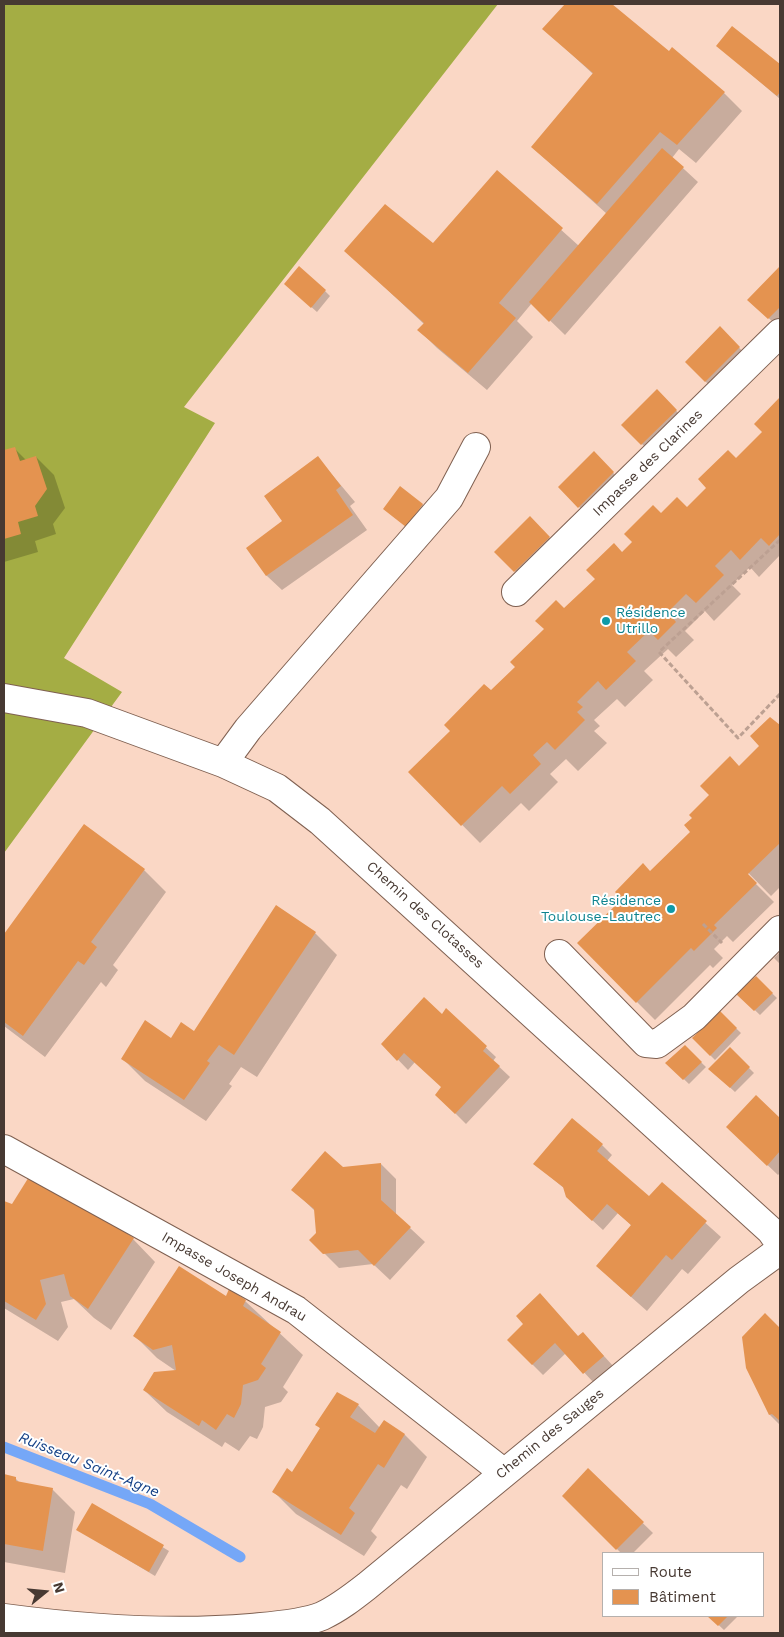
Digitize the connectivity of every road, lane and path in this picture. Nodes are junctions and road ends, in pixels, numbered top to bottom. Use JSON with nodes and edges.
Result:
{"nodes":[{"id":1,"x":780,"y":334,"type":"edge"},
{"id":2,"x":476,"y":447,"type":"dead end"},
{"id":3,"x":780,"y":540,"type":"edge"},
{"id":4,"x":516,"y":592,"type":"dead end"},
{"id":5,"x":780,"y":694,"type":"edge"},
{"id":6,"x":4,"y":698,"type":"edge"},
{"id":7,"x":223,"y":764,"type":"junction"},
{"id":8,"x":780,"y":930,"type":"edge"},
{"id":9,"x":559,"y":954,"type":"dead end"},
{"id":10,"x":4,"y":1149,"type":"edge"},
{"id":11,"x":780,"y":1244,"type":"edge"},
{"id":12,"x":780,"y":1250,"type":"edge"},
{"id":13,"x":503,"y":1472,"type":"junction"},
{"id":14,"x":4,"y":1618,"type":"edge"},
{"id":15,"x":221,"y":1632,"type":"edge"}],
"edges":[{"from":1,"to":4,"type":"street","name":"Impasse des Clarines"},
{"from":2,"to":7,"type":"street"},
{"from":3,"to":5,"type":"path"},
{"from":6,"to":7,"type":"street","name":"Chemin des Clotasses"},
{"from":7,"to":11,"type":"street","name":"Chemin des Clotasses"},
{"from":8,"to":9,"type":"street"},
{"from":10,"to":13,"type":"street","name":"Impasse Joseph Andrau"},
{"from":12,"to":13,"type":"street","name":"Chemin des Sauges"},
{"from":13,"to":15,"type":"street","name":"Chemin des Sauges"},
{"from":14,"to":15,"type":"street","name":"Chemin des Sauges"}]}
